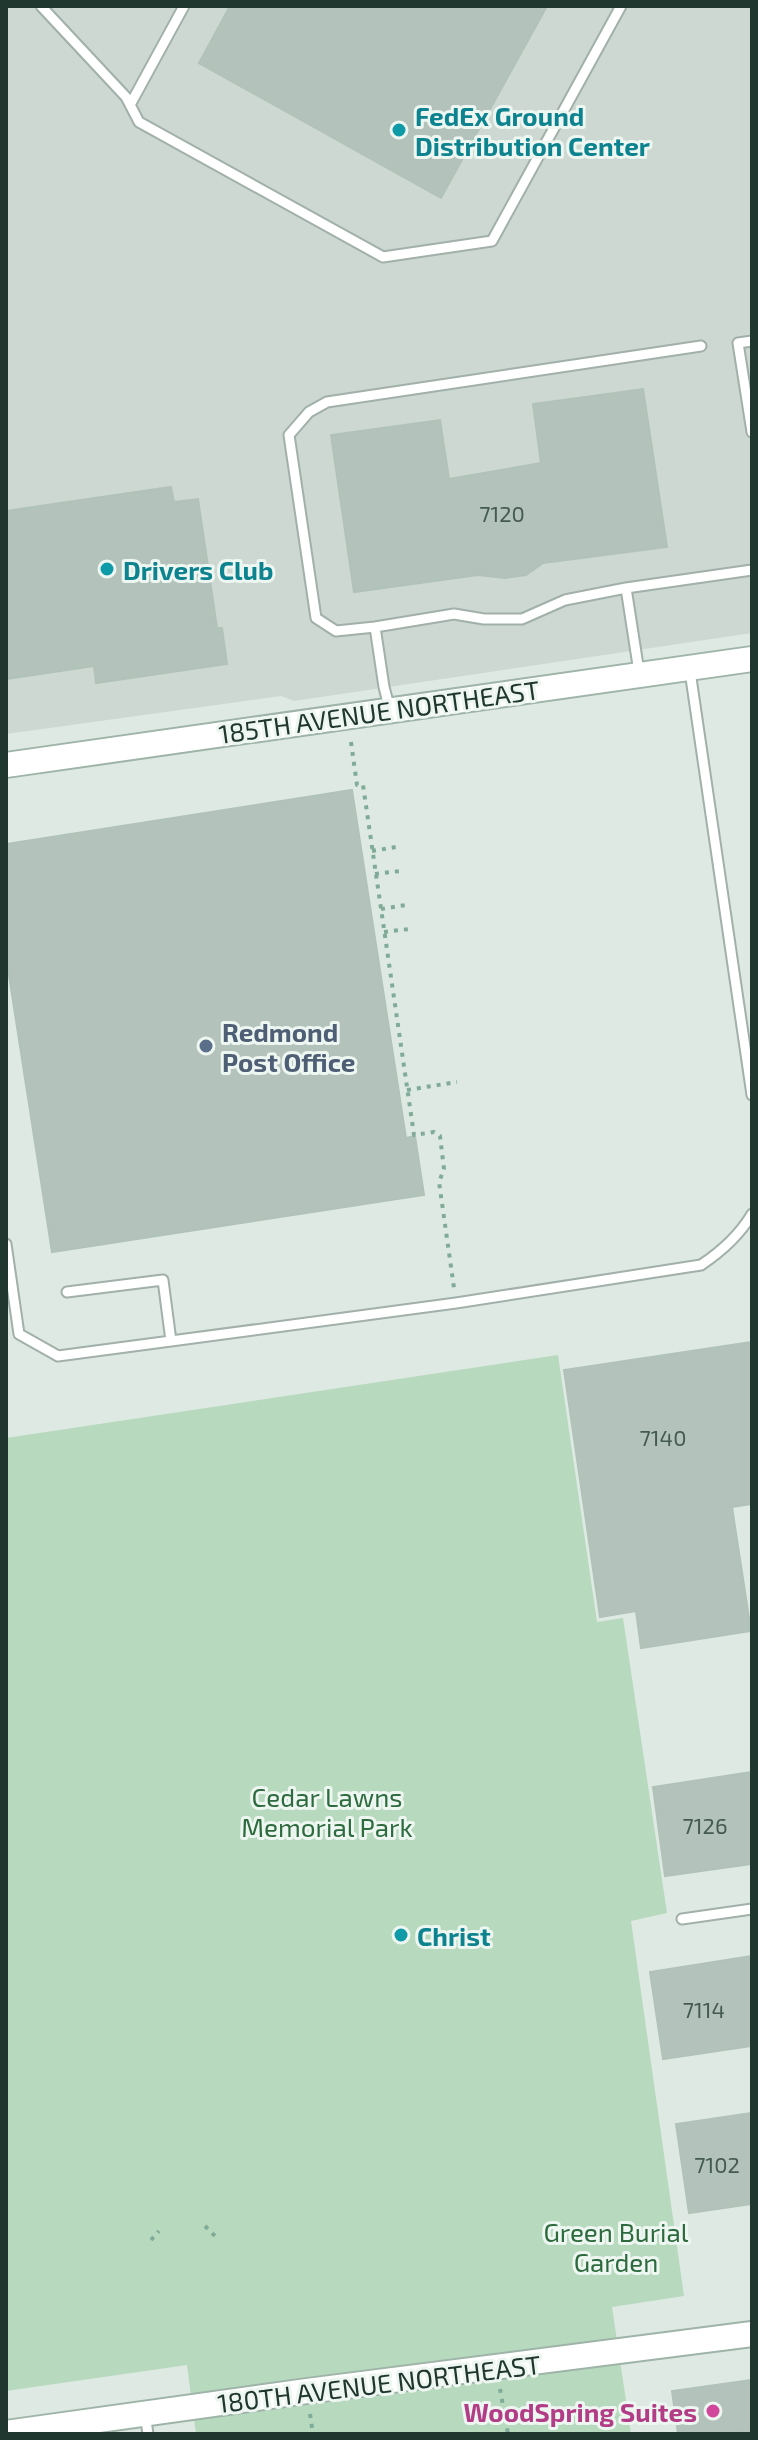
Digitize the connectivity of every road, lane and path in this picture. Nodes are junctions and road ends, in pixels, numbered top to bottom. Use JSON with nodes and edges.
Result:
{"nodes":[{"id":1,"x":41,"y":6,"type":"edge"},
{"id":2,"x":184,"y":6,"type":"edge"},
{"id":3,"x":621,"y":6,"type":"edge"},
{"id":4,"x":130,"y":105,"type":"junction"},
{"id":5,"x":752,"y":341,"type":"edge"},
{"id":6,"x":701,"y":346,"type":"dead end"},
{"id":7,"x":752,"y":432,"type":"edge"},
{"id":8,"x":752,"y":570,"type":"edge"},
{"id":9,"x":626,"y":588,"type":"junction"},
{"id":10,"x":375,"y":627,"type":"junction"},
{"id":11,"x":752,"y":659,"type":"edge"},
{"id":12,"x":690,"y":667,"type":"junction"},
{"id":13,"x":640,"y":674,"type":"junction"},
{"id":14,"x":390,"y":710,"type":"junction"},
{"id":15,"x":351,"y":742,"type":"dead end"},
{"id":16,"x":6,"y":765,"type":"edge"},
{"id":17,"x":396,"y":847,"type":"dead end"},
{"id":18,"x":372,"y":851,"type":"junction"},
{"id":19,"x":400,"y":871,"type":"dead end"},
{"id":20,"x":375,"y":874,"type":"junction"},
{"id":21,"x":406,"y":905,"type":"dead end"},
{"id":22,"x":381,"y":909,"type":"junction"},
{"id":23,"x":409,"y":929,"type":"dead end"},
{"id":24,"x":384,"y":932,"type":"junction"},
{"id":25,"x":457,"y":1082,"type":"dead end"},
{"id":26,"x":407,"y":1090,"type":"junction"},
{"id":27,"x":752,"y":1095,"type":"edge"},
{"id":28,"x":752,"y":1214,"type":"edge"},
{"id":29,"x":6,"y":1244,"type":"edge"},
{"id":30,"x":454,"y":1287,"type":"dead end"},
{"id":31,"x":67,"y":1292,"type":"dead end"},
{"id":32,"x":171,"y":1341,"type":"junction"},
{"id":33,"x":752,"y":1909,"type":"edge"},
{"id":34,"x":682,"y":1919,"type":"dead end"},
{"id":35,"x":205,"y":2226,"type":"dead end"},
{"id":36,"x":159,"y":2231,"type":"dead end"},
{"id":37,"x":217,"y":2238,"type":"dead end"},
{"id":38,"x":151,"y":2240,"type":"dead end"},
{"id":39,"x":752,"y":2334,"type":"edge"},
{"id":40,"x":497,"y":2368,"type":"junction"},
{"id":41,"x":147,"y":2424,"type":"edge"},
{"id":42,"x":6,"y":2433,"type":"edge"},
{"id":43,"x":508,"y":2434,"type":"edge"}],
"edges":[{"from":1,"to":4,"type":"lane"},
{"from":2,"to":4,"type":"lane"},
{"from":3,"to":4,"type":"lane"},
{"from":5,"to":7,"type":"lane"},
{"from":6,"to":10,"type":"lane"},
{"from":8,"to":9,"type":"lane"},
{"from":9,"to":10,"type":"lane"},
{"from":9,"to":13,"type":"lane"},
{"from":10,"to":14,"type":"lane"},
{"from":11,"to":12,"type":"street","name":"185TH AVENUE NORTHEAST"},
{"from":12,"to":13,"type":"street","name":"185TH AVENUE NORTHEAST"},
{"from":12,"to":27,"type":"lane"},
{"from":13,"to":14,"type":"street","name":"185TH AVENUE NORTHEAST"},
{"from":14,"to":16,"type":"street","name":"185TH AVENUE NORTHEAST"},
{"from":15,"to":18,"type":"path"},
{"from":17,"to":18,"type":"path"},
{"from":18,"to":20,"type":"path"},
{"from":19,"to":20,"type":"path"},
{"from":20,"to":22,"type":"path"},
{"from":21,"to":22,"type":"path"},
{"from":22,"to":24,"type":"path"},
{"from":23,"to":24,"type":"path"},
{"from":24,"to":26,"type":"path"},
{"from":25,"to":26,"type":"path"},
{"from":26,"to":30,"type":"path"},
{"from":28,"to":32,"type":"lane"},
{"from":29,"to":32,"type":"lane"},
{"from":31,"to":32,"type":"lane"},
{"from":33,"to":34,"type":"lane"},
{"from":35,"to":37,"type":"path"},
{"from":36,"to":38,"type":"path"},
{"from":39,"to":40,"type":"street","name":"180TH AVENUE NORTHEAST"},
{"from":40,"to":41,"type":"street","name":"180TH AVENUE NORTHEAST"},
{"from":40,"to":43,"type":"path"},
{"from":41,"to":42,"type":"street","name":"180TH AVENUE NORTHEAST"}]}
